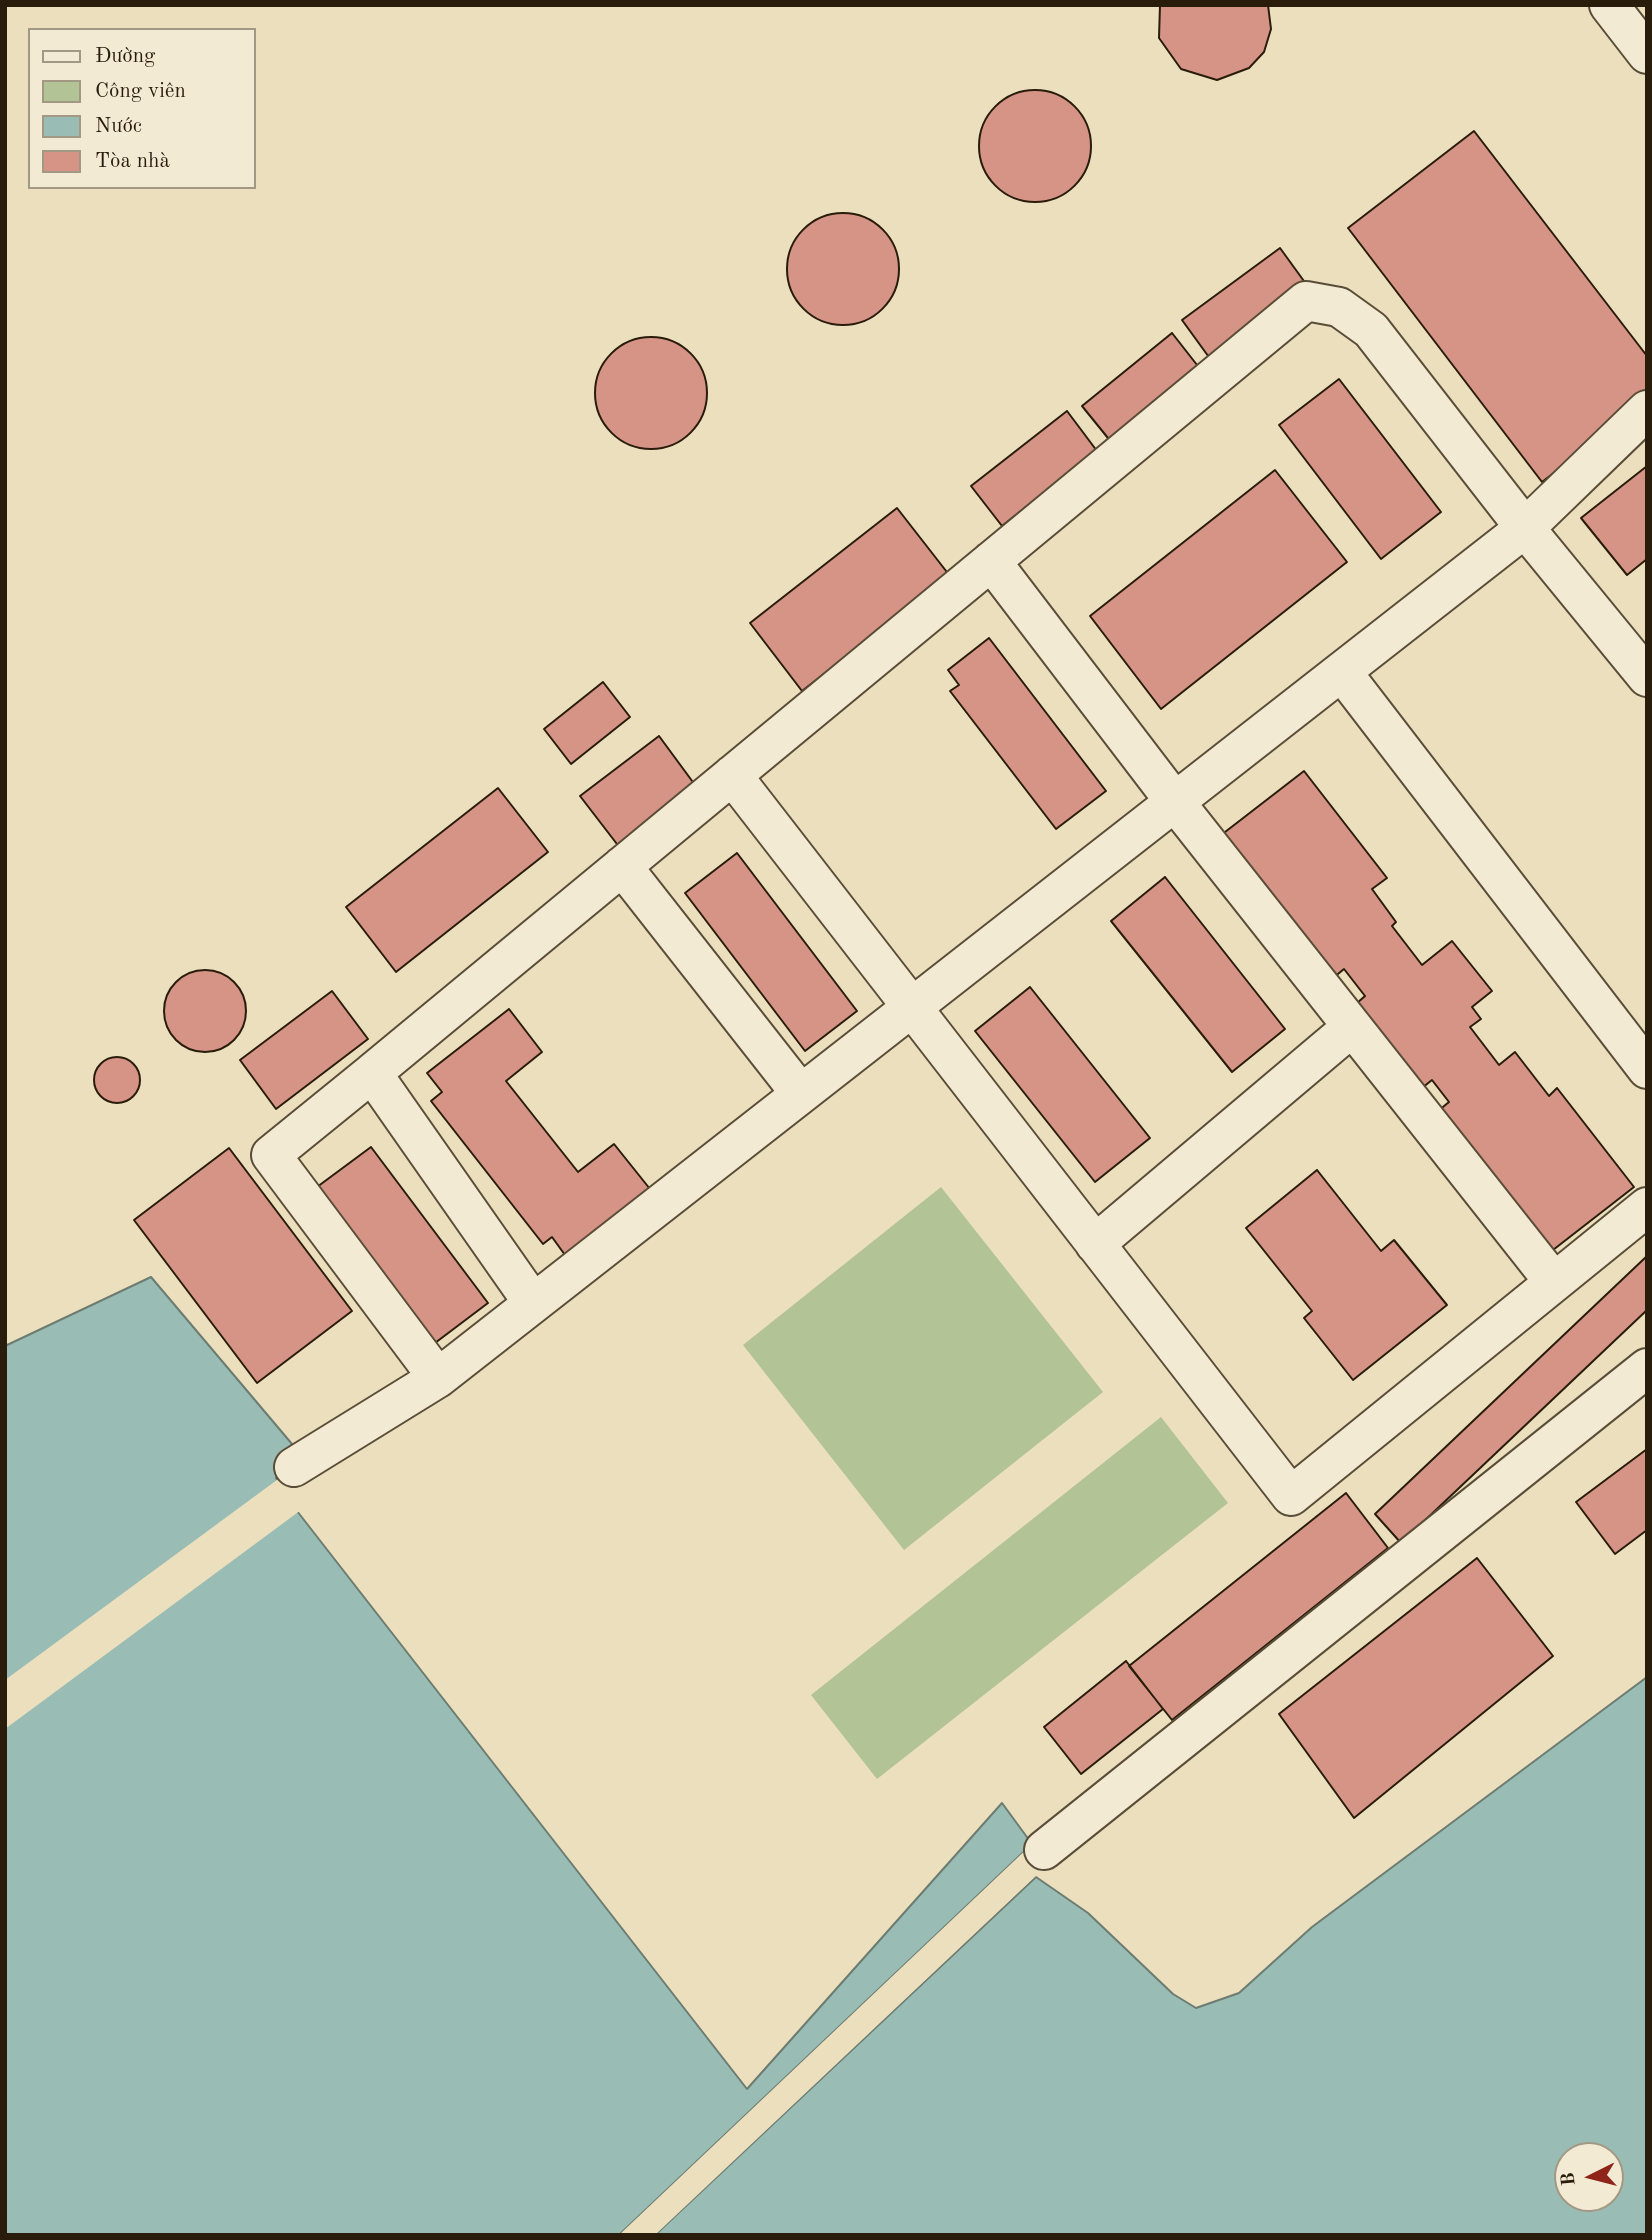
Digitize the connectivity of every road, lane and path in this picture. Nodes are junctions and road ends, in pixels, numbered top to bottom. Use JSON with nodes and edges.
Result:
{"nodes":[{"id":1,"x":1609,"y":5,"type":"edge"},
{"id":2,"x":1647,"y":54,"type":"edge"},
{"id":3,"x":1647,"y":410,"type":"edge"},
{"id":4,"x":1525,"y":528,"type":"junction"},
{"id":5,"x":991,"y":561,"type":"junction"},
{"id":6,"x":1342,"y":672,"type":"junction"},
{"id":7,"x":1647,"y":677,"type":"edge"},
{"id":8,"x":732,"y":775,"type":"junction"},
{"id":9,"x":1175,"y":802,"type":"junction"},
{"id":10,"x":622,"y":866,"type":"junction"},
{"id":11,"x":911,"y":1008,"type":"junction"},
{"id":12,"x":1352,"y":1027,"type":"junction"},
{"id":13,"x":1647,"y":1069,"type":"edge"},
{"id":14,"x":372,"y":1073,"type":"junction"},
{"id":15,"x":801,"y":1094,"type":"junction"},
{"id":16,"x":1647,"y":1207,"type":"edge"},
{"id":17,"x":1095,"y":1244,"type":"junction"},
{"id":18,"x":1554,"y":1282,"type":"junction"},
{"id":19,"x":533,"y":1303,"type":"junction"},
{"id":20,"x":1647,"y":1367,"type":"edge"},
{"id":21,"x":438,"y":1378,"type":"junction"},
{"id":22,"x":294,"y":1467,"type":"dead end"},
{"id":23,"x":1044,"y":1850,"type":"dead end"}],
"edges":[{"from":1,"to":2,"type":"street"},
{"from":3,"to":4,"type":"street"},
{"from":4,"to":5,"type":"street"},
{"from":4,"to":6,"type":"street"},
{"from":4,"to":7,"type":"street"},
{"from":5,"to":8,"type":"street"},
{"from":5,"to":9,"type":"street"},
{"from":6,"to":9,"type":"street"},
{"from":6,"to":13,"type":"street"},
{"from":8,"to":10,"type":"street"},
{"from":8,"to":11,"type":"street"},
{"from":9,"to":11,"type":"street"},
{"from":9,"to":12,"type":"street"},
{"from":10,"to":14,"type":"street"},
{"from":10,"to":15,"type":"street"},
{"from":11,"to":15,"type":"street"},
{"from":11,"to":17,"type":"street"},
{"from":12,"to":17,"type":"street"},
{"from":12,"to":18,"type":"street"},
{"from":14,"to":19,"type":"street"},
{"from":14,"to":21,"type":"street"},
{"from":15,"to":19,"type":"street"},
{"from":16,"to":18,"type":"street"},
{"from":17,"to":18,"type":"street"},
{"from":19,"to":21,"type":"street"},
{"from":20,"to":23,"type":"street"},
{"from":21,"to":22,"type":"street"}]}
